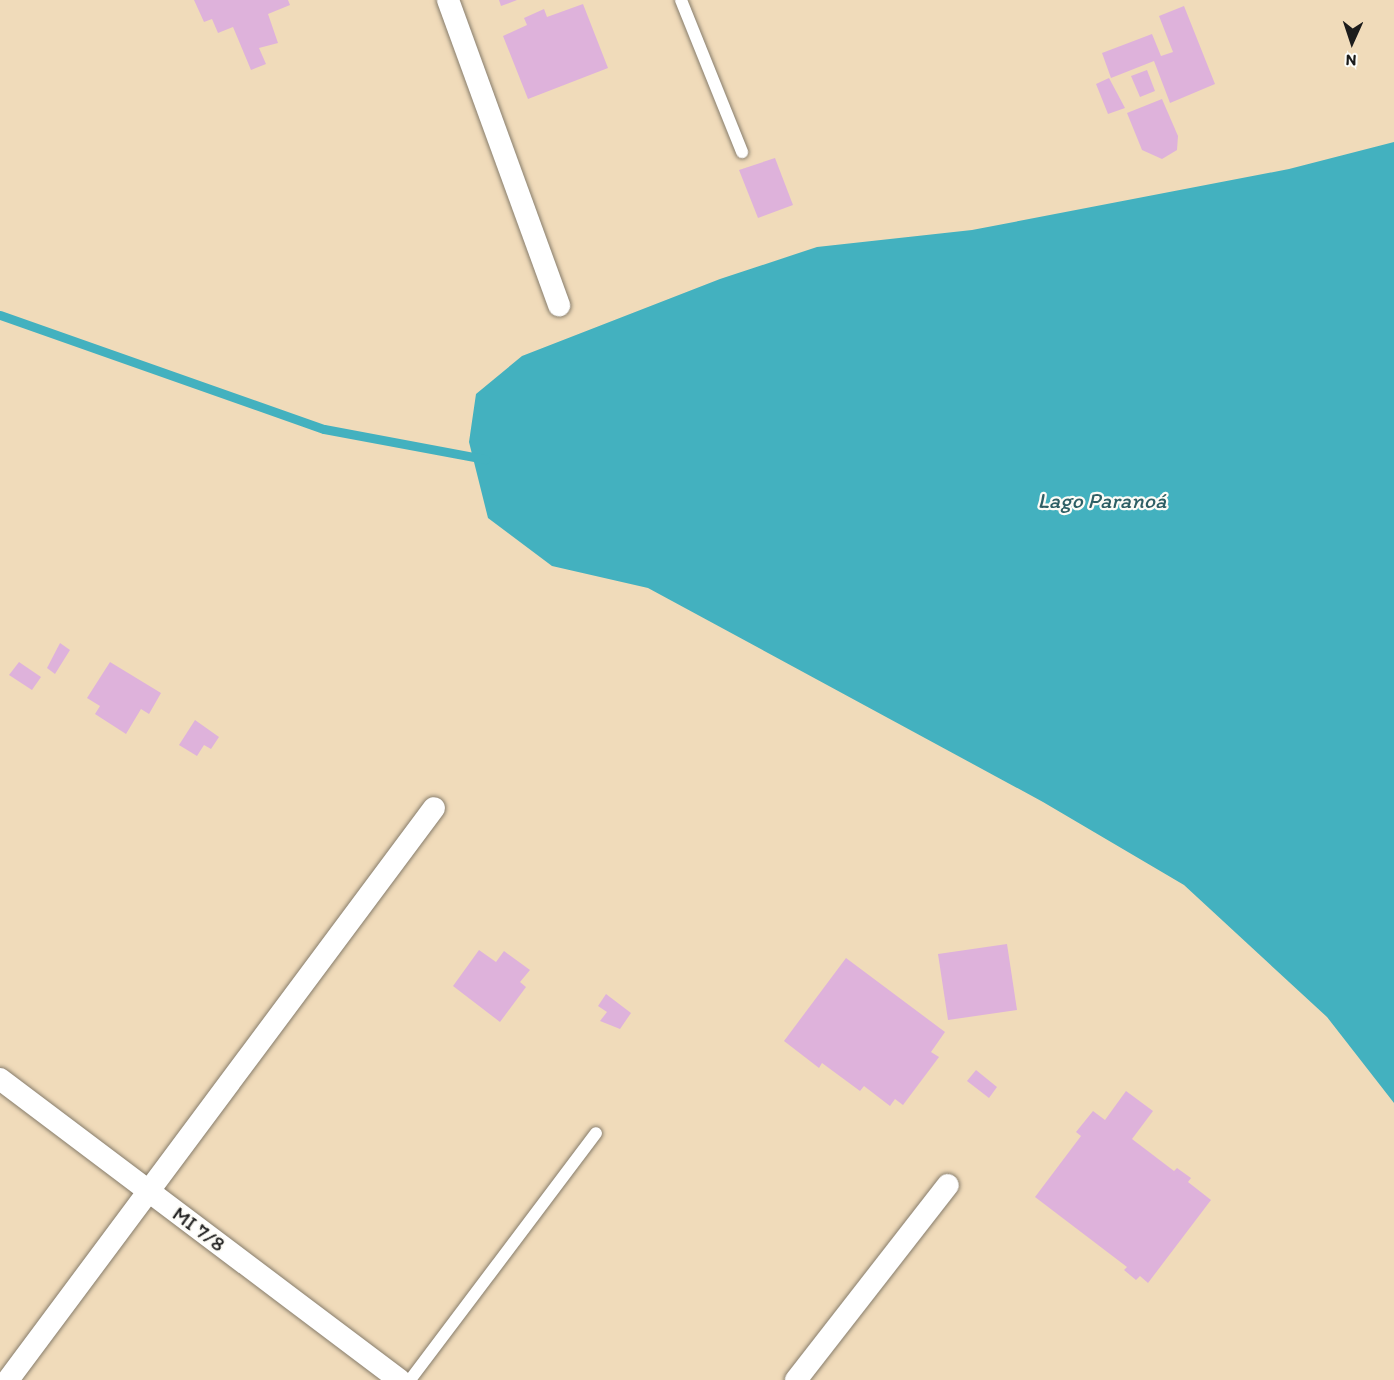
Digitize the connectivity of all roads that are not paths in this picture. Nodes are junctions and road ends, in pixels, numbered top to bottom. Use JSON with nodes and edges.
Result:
{"nodes":[{"id":1,"x":448,"y":0,"type":"edge"},
{"id":2,"x":681,"y":0,"type":"edge"},
{"id":3,"x":742,"y":152,"type":"dead end"},
{"id":4,"x":559,"y":305,"type":"dead end"},
{"id":5,"x":434,"y":808,"type":"dead end"},
{"id":6,"x":0,"y":1078,"type":"edge"},
{"id":7,"x":596,"y":1133,"type":"dead end"},
{"id":8,"x":948,"y":1185,"type":"dead end"},
{"id":9,"x":149,"y":1192,"type":"junction"},
{"id":10,"x":8,"y":1380,"type":"edge"},
{"id":11,"x":399,"y":1380,"type":"edge"},
{"id":12,"x":410,"y":1380,"type":"edge"},
{"id":13,"x":796,"y":1380,"type":"edge"}],
"edges":[{"from":1,"to":4,"type":"street"},
{"from":2,"to":3,"type":"lane"},
{"from":5,"to":9,"type":"street"},
{"from":6,"to":9,"type":"street","name":"MI 7/8"},
{"from":7,"to":12,"type":"lane"},
{"from":8,"to":13,"type":"street"},
{"from":9,"to":10,"type":"street"},
{"from":9,"to":11,"type":"street","name":"MI 7/8"}]}
